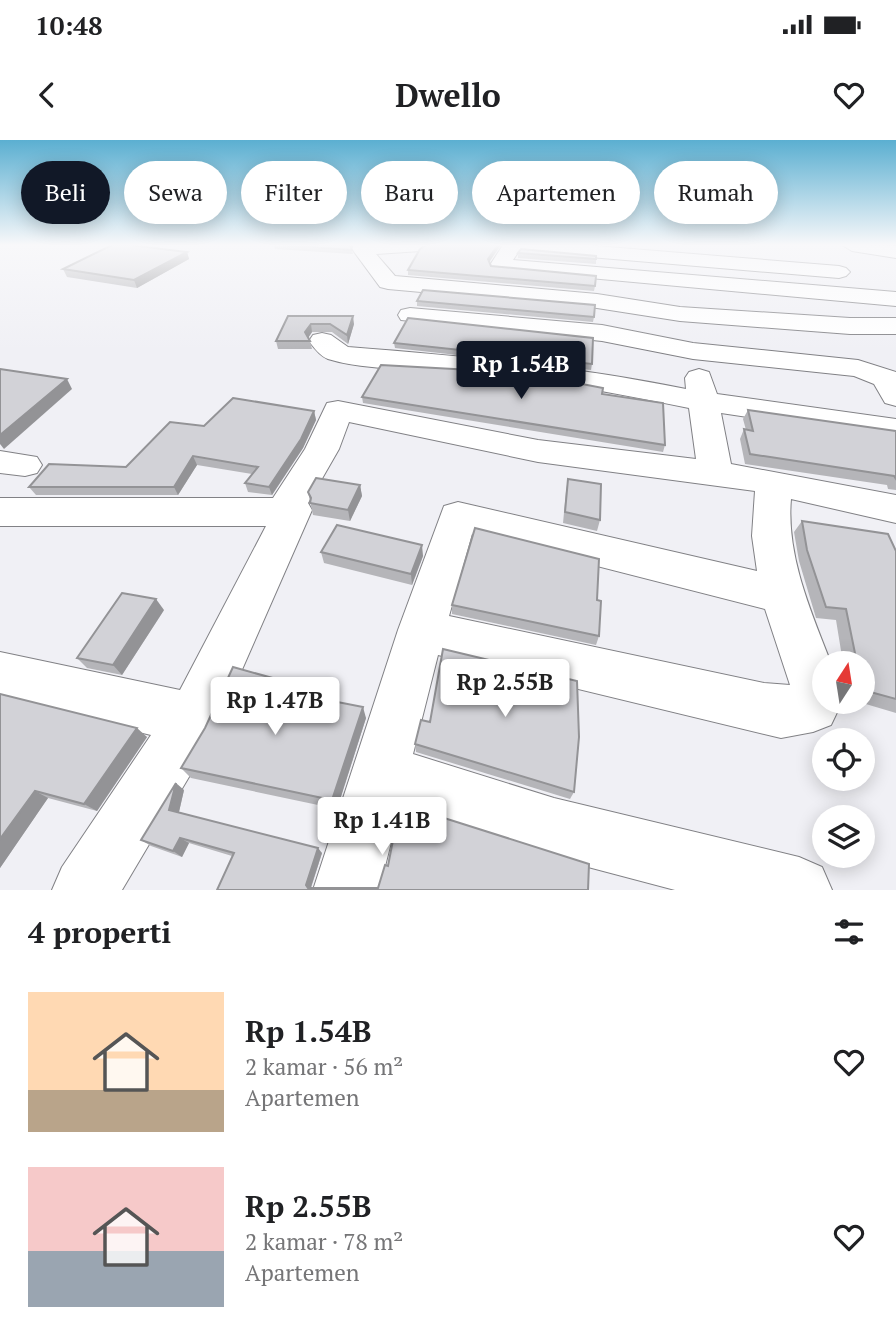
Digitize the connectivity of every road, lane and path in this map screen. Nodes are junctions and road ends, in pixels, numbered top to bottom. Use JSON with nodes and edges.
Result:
{"nodes":[{"id":1,"x":385,"y":280,"type":"edge"},
{"id":2,"x":410,"y":280,"type":"edge"},
{"id":3,"x":676,"y":280,"type":"edge"},
{"id":4,"x":784,"y":280,"type":"edge"},
{"id":5,"x":896,"y":299,"type":"edge"},
{"id":6,"x":680,"y":314,"type":"junction"},
{"id":7,"x":410,"y":315,"type":"junction"},
{"id":8,"x":896,"y":326,"type":"edge"},
{"id":9,"x":322,"y":341,"type":"dead end"},
{"id":10,"x":693,"y":351,"type":"junction"},
{"id":11,"x":356,"y":383,"type":"junction"},
{"id":12,"x":896,"y":397,"type":"edge"},
{"id":13,"x":705,"y":402,"type":"junction"},
{"id":14,"x":896,"y":429,"type":"edge"},
{"id":15,"x":715,"y":472,"type":"junction"},
{"id":16,"x":774,"y":484,"type":"junction"},
{"id":17,"x":896,"y":509,"type":"edge"},
{"id":18,"x":293,"y":510,"type":"junction"},
{"id":19,"x":0,"y":512,"type":"edge"},
{"id":20,"x":782,"y":595,"type":"junction"},
{"id":21,"x":421,"y":631,"type":"junction"},
{"id":22,"x":0,"y":675,"type":"edge"},
{"id":23,"x":193,"y":719,"type":"junction"},
{"id":24,"x":381,"y":772,"type":"junction"},
{"id":25,"x":85,"y":890,"type":"edge"},
{"id":26,"x":346,"y":890,"type":"edge"},
{"id":27,"x":799,"y":890,"type":"edge"}],
"edges":[{"from":1,"to":7,"type":"street"},
{"from":2,"to":6,"type":"street"},
{"from":3,"to":6,"type":"street"},
{"from":4,"to":5,"type":"street"},
{"from":6,"to":8,"type":"street"},
{"from":6,"to":10,"type":"street"},
{"from":7,"to":10,"type":"street"},
{"from":7,"to":11,"type":"street"},
{"from":9,"to":11,"type":"street"},
{"from":10,"to":12,"type":"street"},
{"from":10,"to":13,"type":"street"},
{"from":11,"to":13,"type":"street"},
{"from":11,"to":15,"type":"street"},
{"from":11,"to":18,"type":"street"},
{"from":13,"to":14,"type":"street"},
{"from":13,"to":15,"type":"street"},
{"from":15,"to":16,"type":"street"},
{"from":16,"to":17,"type":"street"},
{"from":16,"to":20,"type":"street"},
{"from":18,"to":19,"type":"street"},
{"from":18,"to":23,"type":"street"},
{"from":20,"to":21,"type":"street"},
{"from":20,"to":21,"type":"street"},
{"from":21,"to":24,"type":"street"},
{"from":22,"to":23,"type":"street"},
{"from":23,"to":25,"type":"street"},
{"from":24,"to":26,"type":"street"},
{"from":24,"to":27,"type":"street"}]}
